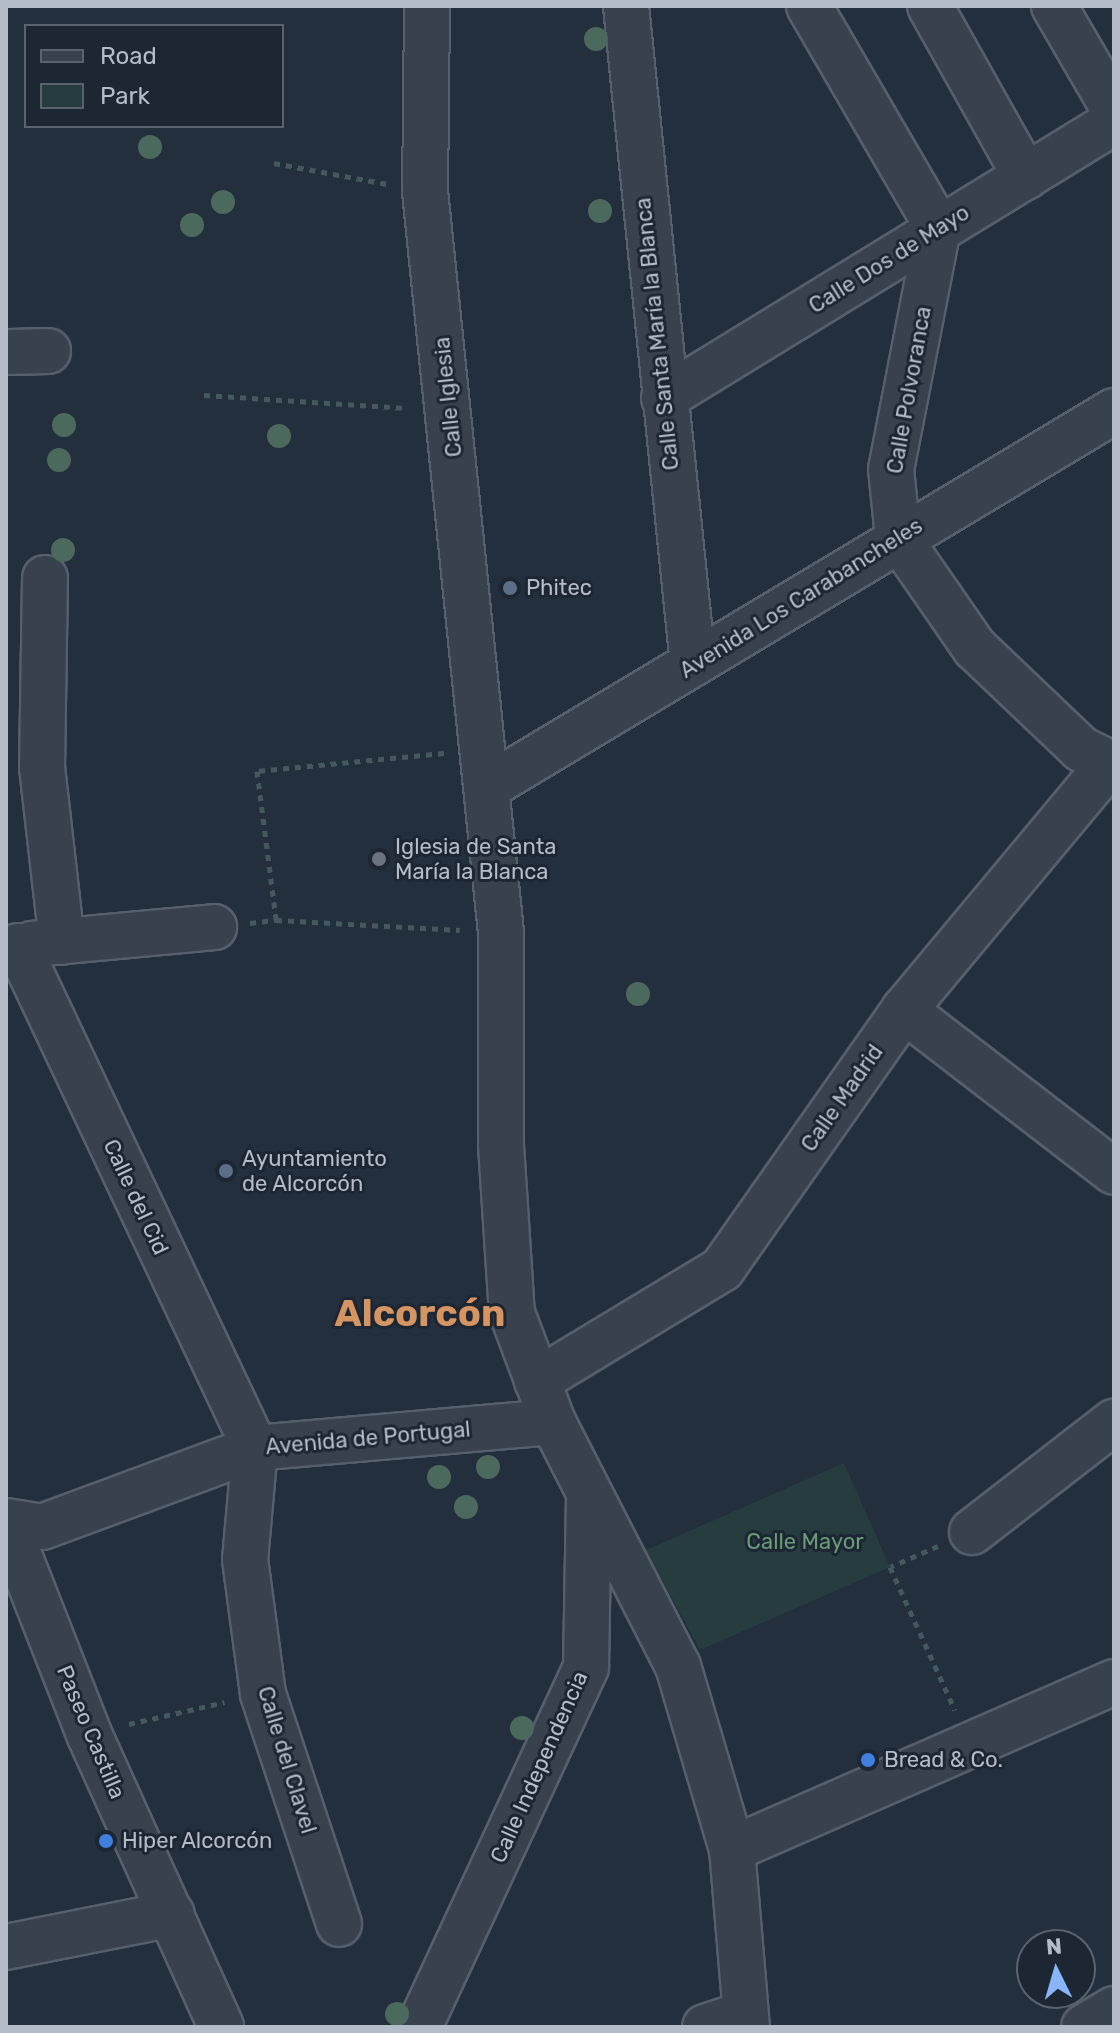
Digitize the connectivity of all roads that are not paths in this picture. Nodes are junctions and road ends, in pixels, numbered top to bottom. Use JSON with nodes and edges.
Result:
{"nodes":[{"id":1,"x":427,"y":6,"type":"edge"},
{"id":2,"x":626,"y":6,"type":"edge"},
{"id":3,"x":809,"y":6,"type":"edge"},
{"id":4,"x":930,"y":6,"type":"edge"},
{"id":5,"x":1054,"y":6,"type":"edge"},
{"id":6,"x":1114,"y":109,"type":"edge"},
{"id":7,"x":1114,"y":122,"type":"edge"},
{"id":8,"x":1026,"y":177,"type":"junction"},
{"id":9,"x":938,"y":228,"type":"junction"},
{"id":10,"x":664,"y":398,"type":"junction"},
{"id":11,"x":1112,"y":426,"type":"edge"},
{"id":12,"x":898,"y":537,"type":"junction"},
{"id":13,"x":45,"y":578,"type":"dead end"},
{"id":14,"x":693,"y":664,"type":"junction"},
{"id":15,"x":1110,"y":766,"type":"edge"},
{"id":16,"x":486,"y":768,"type":"junction"},
{"id":17,"x":214,"y":927,"type":"dead end"},
{"id":18,"x":62,"y":942,"type":"junction"},
{"id":19,"x":12,"y":946,"type":"edge"},
{"id":20,"x":904,"y":1010,"type":"junction"},
{"id":21,"x":1114,"y":1172,"type":"edge"},
{"id":22,"x":537,"y":1381,"type":"junction"},
{"id":23,"x":553,"y":1422,"type":"junction"},
{"id":24,"x":1114,"y":1422,"type":"edge"},
{"id":25,"x":255,"y":1448,"type":"junction"},
{"id":26,"x":589,"y":1490,"type":"junction"},
{"id":27,"x":6,"y":1522,"type":"edge"},
{"id":28,"x":972,"y":1532,"type":"road end"},
{"id":29,"x":1114,"y":1682,"type":"edge"},
{"id":30,"x":732,"y":1849,"type":"junction"},
{"id":31,"x":172,"y":1914,"type":"junction"},
{"id":32,"x":339,"y":1924,"type":"dead end"},
{"id":33,"x":6,"y":1947,"type":"edge"},
{"id":34,"x":1114,"y":2009,"type":"edge"},
{"id":35,"x":732,"y":2023,"type":"edge"},
{"id":36,"x":221,"y":2027,"type":"edge"},
{"id":37,"x":419,"y":2027,"type":"edge"},
{"id":38,"x":1084,"y":2027,"type":"edge"}],
"edges":[{"from":1,"to":16,"type":"street","name":"Calle Iglesia"},
{"from":2,"to":10,"type":"street","name":"Calle Santa María la Blanca"},
{"from":3,"to":9,"type":"street"},
{"from":4,"to":8,"type":"street"},
{"from":5,"to":6,"type":"street"},
{"from":7,"to":8,"type":"street","name":"Calle Dos de Mayo"},
{"from":8,"to":9,"type":"street","name":"Calle Dos de Mayo"},
{"from":9,"to":10,"type":"street","name":"Calle Dos de Mayo"},
{"from":9,"to":12,"type":"street","name":"Calle Polvoranca"},
{"from":10,"to":14,"type":"street","name":"Calle Santa María la Blanca"},
{"from":11,"to":12,"type":"street","name":"Avenida Los Carabancheles"},
{"from":12,"to":14,"type":"street","name":"Avenida Los Carabancheles"},
{"from":12,"to":15,"type":"street","name":"Calle Polvoranca"},
{"from":13,"to":18,"type":"street"},
{"from":14,"to":16,"type":"street","name":"Avenida Los Carabancheles"},
{"from":15,"to":20,"type":"street","name":"Calle Madrid"},
{"from":16,"to":22,"type":"street","name":"Calle Iglesia"},
{"from":17,"to":18,"type":"street"},
{"from":18,"to":19,"type":"street"},
{"from":19,"to":25,"type":"street","name":"Calle del Cid"},
{"from":20,"to":21,"type":"street"},
{"from":20,"to":22,"type":"street","name":"Calle Madrid"},
{"from":22,"to":23,"type":"street","name":"Calle Iglesia"},
{"from":23,"to":25,"type":"street","name":"Avenida de Portugal"},
{"from":23,"to":26,"type":"street"},
{"from":24,"to":28,"type":"street"},
{"from":25,"to":27,"type":"street","name":"Avenida de Portugal"},
{"from":25,"to":32,"type":"street","name":"Calle del Clavel"},
{"from":26,"to":30,"type":"street"},
{"from":26,"to":37,"type":"street","name":"Calle Independencia"},
{"from":27,"to":31,"type":"street","name":"Paseo Castilla"},
{"from":29,"to":30,"type":"street"},
{"from":30,"to":35,"type":"street"},
{"from":31,"to":33,"type":"street"},
{"from":31,"to":36,"type":"street","name":"Paseo Castilla"},
{"from":34,"to":38,"type":"street"}]}
